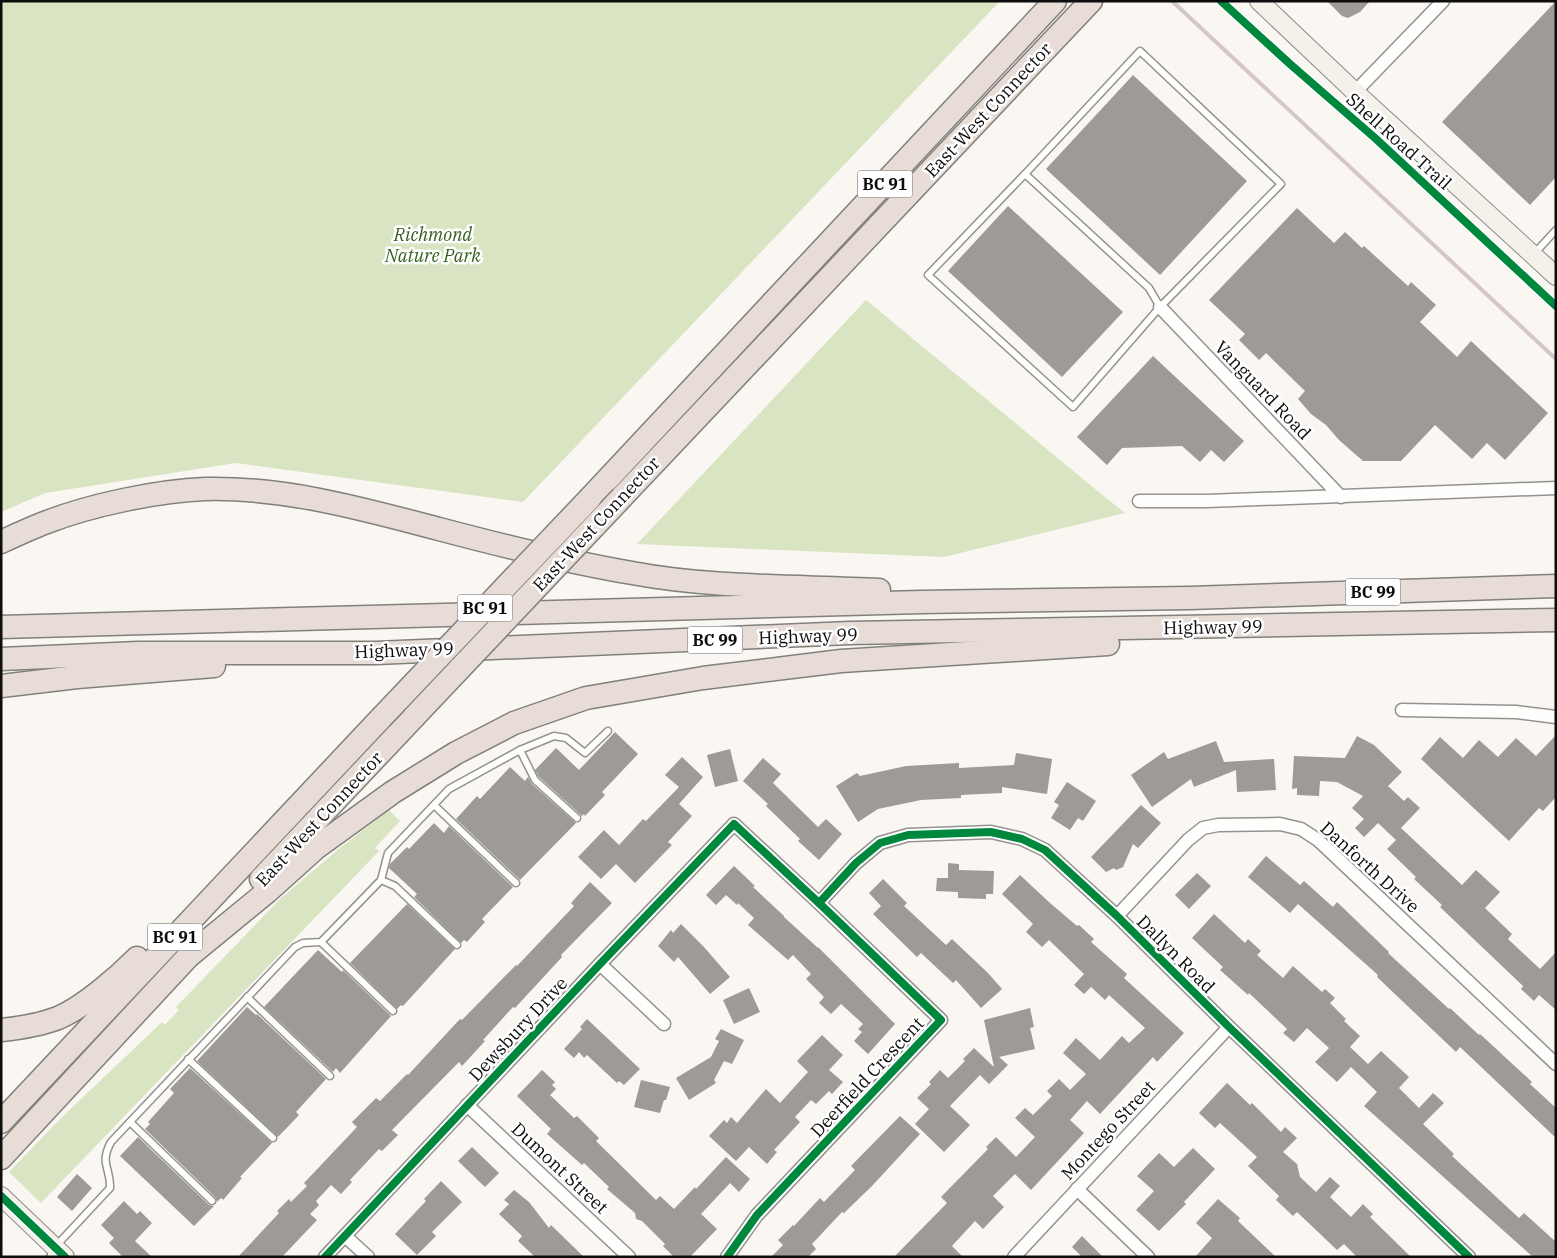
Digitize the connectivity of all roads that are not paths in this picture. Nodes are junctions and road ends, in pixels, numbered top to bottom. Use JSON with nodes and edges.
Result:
{"nodes":[{"id":1,"x":1055,"y":1,"type":"edge"},
{"id":2,"x":1091,"y":1,"type":"edge"},
{"id":3,"x":1259,"y":1,"type":"edge"},
{"id":4,"x":1443,"y":1,"type":"edge"},
{"id":5,"x":1355,"y":92,"type":"junction"},
{"id":6,"x":1025,"y":174,"type":"junction"},
{"id":7,"x":1556,"y":230,"type":"edge"},
{"id":8,"x":1533,"y":255,"type":"junction"},
{"id":9,"x":1556,"y":276,"type":"edge"},
{"id":10,"x":1160,"y":307,"type":"junction"},
{"id":11,"x":1556,"y":488,"type":"edge"},
{"id":12,"x":1340,"y":497,"type":"junction"},
{"id":13,"x":1139,"y":501,"type":"dead end"},
{"id":14,"x":1,"y":542,"type":"edge"},
{"id":15,"x":1556,"y":586,"type":"edge"},
{"id":16,"x":1190,"y":598,"type":"junction"},
{"id":17,"x":1556,"y":620,"type":"edge"},
{"id":18,"x":1428,"y":623,"type":"junction"},
{"id":19,"x":1,"y":627,"type":"edge"},
{"id":20,"x":376,"y":653,"type":"junction"},
{"id":21,"x":1,"y":659,"type":"edge"},
{"id":22,"x":1,"y":686,"type":"edge"},
{"id":23,"x":1402,"y":710,"type":"dead end"},
{"id":24,"x":1556,"y":717,"type":"edge"},
{"id":25,"x":608,"y":731,"type":"dead end"},
{"id":26,"x":520,"y":750,"type":"junction"},
{"id":27,"x":349,"y":752,"type":"junction"},
{"id":28,"x":434,"y":805,"type":"junction"},
{"id":29,"x":577,"y":818,"type":"dead end"},
{"id":30,"x":734,"y":824,"type":"joint"},
{"id":31,"x":381,"y":880,"type":"junction"},
{"id":32,"x":516,"y":883,"type":"dead end"},
{"id":33,"x":819,"y":903,"type":"junction"},
{"id":34,"x":1117,"y":916,"type":"junction"},
{"id":35,"x":321,"y":942,"type":"junction"},
{"id":36,"x":458,"y":945,"type":"dead end"},
{"id":37,"x":190,"y":955,"type":"junction"},
{"id":38,"x":600,"y":964,"type":"junction"},
{"id":39,"x":247,"y":997,"type":"junction"},
{"id":40,"x":393,"y":1011,"type":"dead end"},
{"id":41,"x":664,"y":1024,"type":"dead end"},
{"id":42,"x":1229,"y":1027,"type":"junction"},
{"id":43,"x":1,"y":1030,"type":"edge"},
{"id":44,"x":188,"y":1059,"type":"junction"},
{"id":45,"x":1556,"y":1064,"type":"edge"},
{"id":46,"x":330,"y":1076,"type":"dead end"},
{"id":47,"x":467,"y":1105,"type":"junction"},
{"id":48,"x":1,"y":1122,"type":"edge"},
{"id":49,"x":130,"y":1122,"type":"junction"},
{"id":50,"x":273,"y":1138,"type":"dead end"},
{"id":51,"x":7,"y":1151,"type":"edge"},
{"id":52,"x":1077,"y":1189,"type":"junction"},
{"id":53,"x":1,"y":1196,"type":"edge"},
{"id":54,"x":212,"y":1201,"type":"dead end"},
{"id":55,"x":345,"y":1236,"type":"junction"},
{"id":56,"x":57,"y":1254,"type":"edge"},
{"id":57,"x":325,"y":1257,"type":"edge"},
{"id":58,"x":368,"y":1257,"type":"edge"},
{"id":59,"x":629,"y":1257,"type":"edge"},
{"id":60,"x":728,"y":1257,"type":"edge"},
{"id":61,"x":1014,"y":1257,"type":"edge"},
{"id":62,"x":1148,"y":1257,"type":"edge"},
{"id":63,"x":1469,"y":1257,"type":"edge"}],
"edges":[{"from":1,"to":27,"type":"highway","name":"East-West Connector","number":"BC 91","bridge":true},
{"from":2,"to":37,"type":"highway","name":"East-West Connector","number":"BC 91","bridge":true},
{"from":3,"to":5,"type":"main road"},
{"from":4,"to":5,"type":"street"},
{"from":5,"to":8,"type":"main road"},
{"from":6,"to":10,"type":"lane"},
{"from":6,"to":10,"type":"lane"},
{"from":6,"to":10,"type":"lane"},
{"from":7,"to":8,"type":"lane"},
{"from":8,"to":9,"type":"main road"},
{"from":10,"to":12,"type":"street","name":"Vanguard Road"},
{"from":11,"to":12,"type":"street"},
{"from":12,"to":13,"type":"street"},
{"from":14,"to":16,"type":"highway"},
{"from":15,"to":16,"type":"highway","name":"Highway 99","number":"BC 99"},
{"from":16,"to":19,"type":"highway","name":"Highway 99","number":"BC 99"},
{"from":17,"to":18,"type":"highway","name":"Highway 99","number":"BC 99"},
{"from":18,"to":20,"type":"highway","name":"Highway 99","number":"BC 99"},
{"from":18,"to":37,"type":"highway"},
{"from":20,"to":21,"type":"highway","name":"Highway 99","number":"BC 99"},
{"from":20,"to":22,"type":"highway"},
{"from":23,"to":24,"type":"street"},
{"from":25,"to":26,"type":"lane"},
{"from":26,"to":28,"type":"lane"},
{"from":26,"to":29,"type":"lane"},
{"from":27,"to":43,"type":"highway"},
{"from":27,"to":48,"type":"highway","name":"East-West Connector","number":"BC 91"},
{"from":28,"to":31,"type":"lane"},
{"from":28,"to":32,"type":"lane"},
{"from":30,"to":33,"type":"street","name":"Deerfield Crescent"},
{"from":30,"to":38,"type":"street","name":"Dewsbury Drive"},
{"from":31,"to":35,"type":"lane"},
{"from":31,"to":36,"type":"lane"},
{"from":33,"to":34,"type":"street","name":"Dallyn Road"},
{"from":33,"to":60,"type":"street","name":"Deerfield Crescent"},
{"from":34,"to":42,"type":"street","name":"Dallyn Road"},
{"from":34,"to":45,"type":"street","name":"Danforth Drive"},
{"from":35,"to":39,"type":"lane"},
{"from":35,"to":40,"type":"lane"},
{"from":37,"to":51,"type":"highway","name":"East-West Connector","number":"BC 91"},
{"from":38,"to":41,"type":"street"},
{"from":38,"to":47,"type":"street","name":"Dewsbury Drive"},
{"from":39,"to":44,"type":"lane"},
{"from":39,"to":46,"type":"lane"},
{"from":42,"to":52,"type":"street","name":"Montego Street"},
{"from":42,"to":63,"type":"street","name":"Dallyn Road"},
{"from":44,"to":49,"type":"lane"},
{"from":44,"to":50,"type":"lane"},
{"from":47,"to":55,"type":"street","name":"Dewsbury Drive"},
{"from":47,"to":59,"type":"street","name":"Dumont Street"},
{"from":49,"to":54,"type":"lane"},
{"from":49,"to":56,"type":"lane"},
{"from":52,"to":61,"type":"street","name":"Montego Street"},
{"from":52,"to":62,"type":"street"},
{"from":53,"to":56,"type":"main road"},
{"from":55,"to":57,"type":"street","name":"Dewsbury Drive"},
{"from":55,"to":58,"type":"street"}]}
